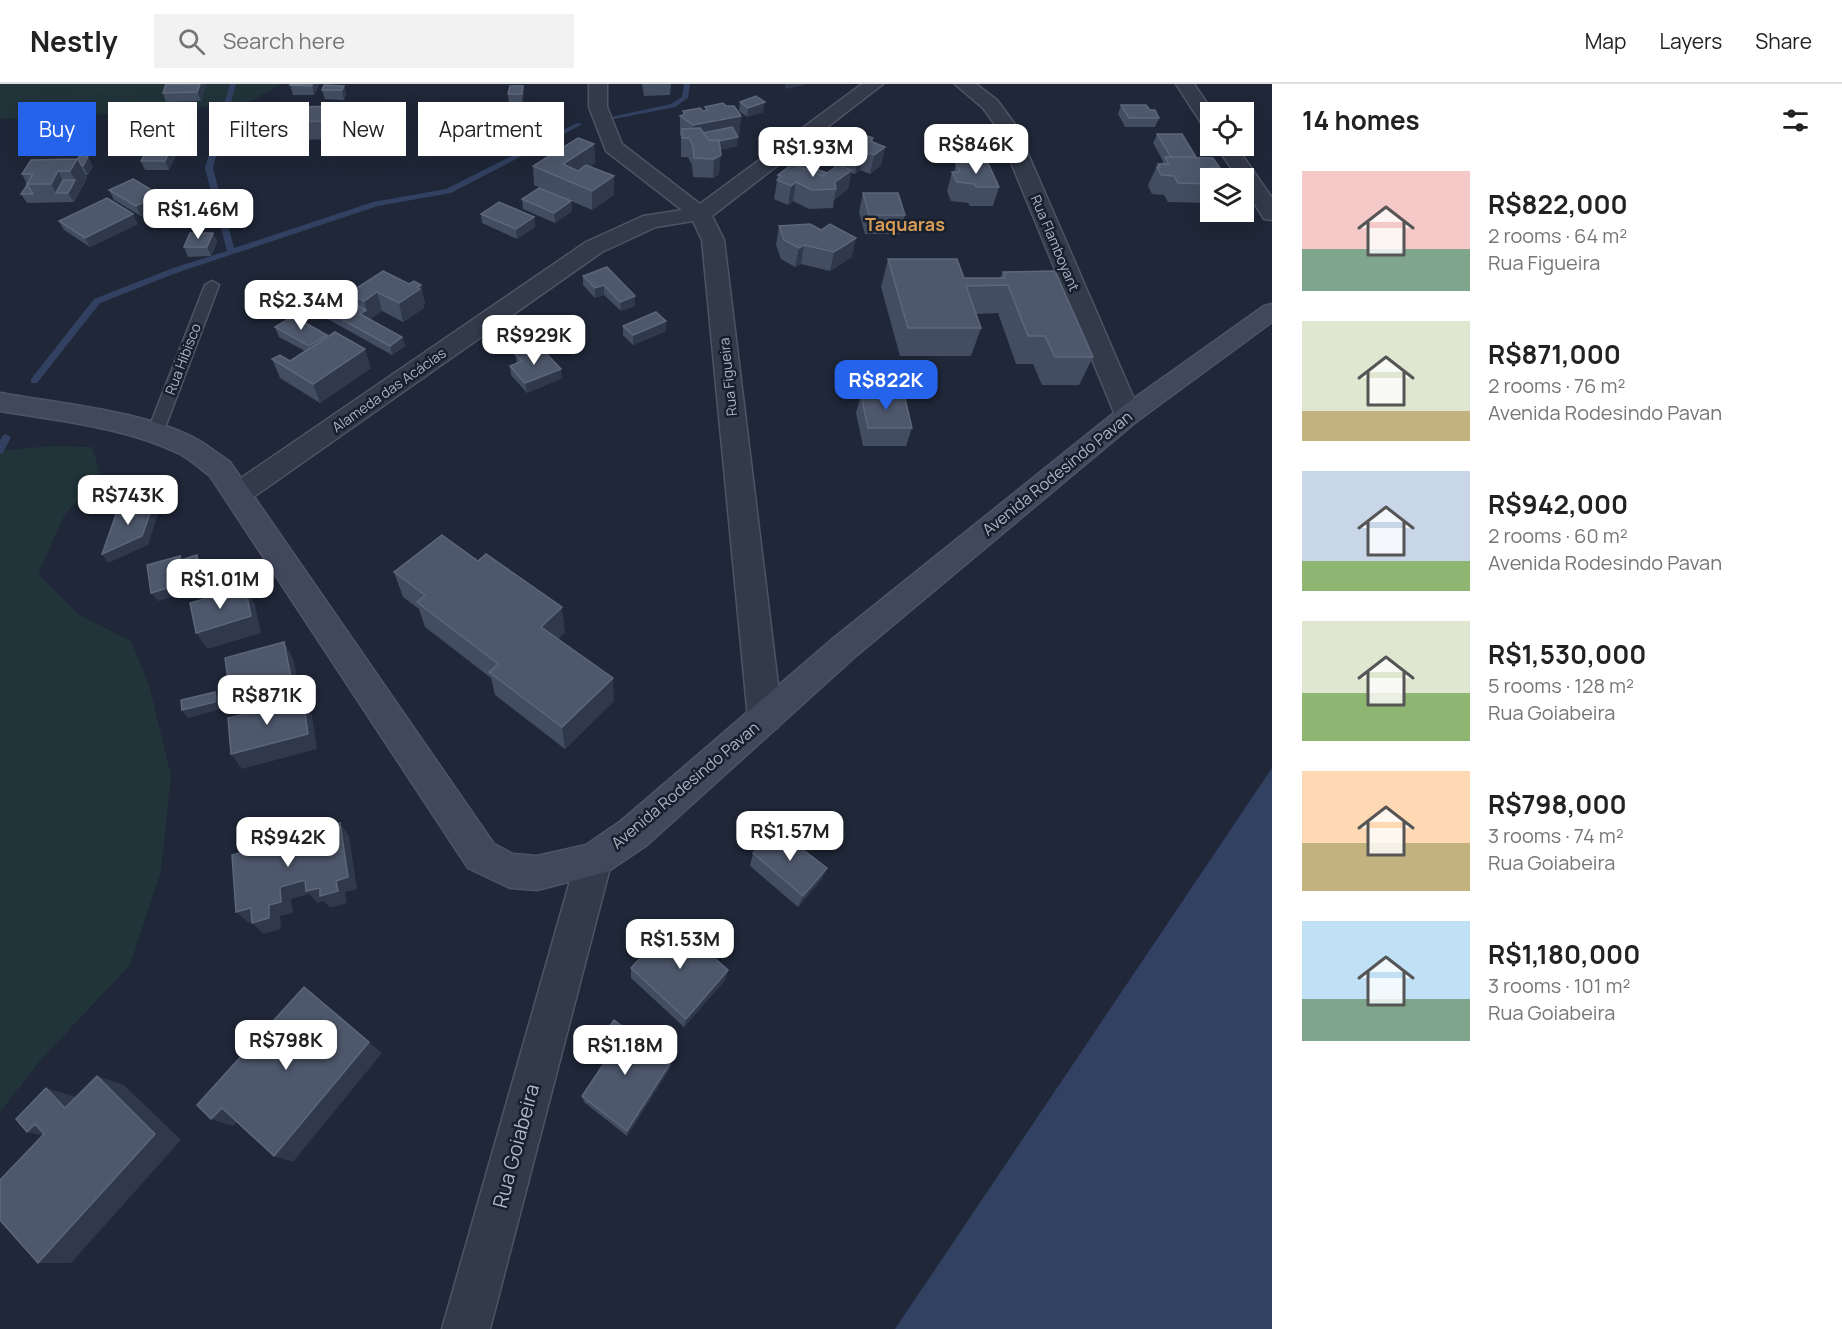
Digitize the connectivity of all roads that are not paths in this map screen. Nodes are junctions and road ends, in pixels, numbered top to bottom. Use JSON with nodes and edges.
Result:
{"nodes":[{"id":1,"x":598,"y":84,"type":"edge"},
{"id":2,"x":874,"y":84,"type":"edge"},
{"id":3,"x":964,"y":84,"type":"edge"},
{"id":4,"x":1185,"y":84,"type":"edge"},
{"id":5,"x":1200,"y":107,"type":"edge"},
{"id":6,"x":1233,"y":156,"type":"edge"},
{"id":7,"x":700,"y":214,"type":"junction"},
{"id":8,"x":1272,"y":214,"type":"edge"},
{"id":9,"x":212,"y":285,"type":"dead end"},
{"id":10,"x":1272,"y":311,"type":"edge"},
{"id":11,"x":0,"y":402,"type":"edge"},
{"id":12,"x":1128,"y":415,"type":"junction"},
{"id":13,"x":155,"y":433,"type":"junction"},
{"id":14,"x":238,"y":494,"type":"junction"},
{"id":15,"x":765,"y":718,"type":"junction"},
{"id":16,"x":594,"y":860,"type":"junction"},
{"id":17,"x":466,"y":1329,"type":"edge"}],
"edges":[{"from":1,"to":7,"type":"street","name":"Rua Figueira"},
{"from":2,"to":7,"type":"street","name":"Alameda das Acácias"},
{"from":3,"to":12,"type":"street","name":"Rua Flamboyant"},
{"from":4,"to":5,"type":"street"},
{"from":6,"to":8,"type":"street"},
{"from":7,"to":14,"type":"street","name":"Alameda das Acácias"},
{"from":7,"to":15,"type":"street","name":"Rua Figueira"},
{"from":9,"to":13,"type":"lane","name":"Rua Hibisco"},
{"from":10,"to":12,"type":"main road","name":"Avenida Rodesindo Pavan"},
{"from":11,"to":13,"type":"main road","name":"Avenida Rodesindo Pavan"},
{"from":12,"to":15,"type":"main road","name":"Avenida Rodesindo Pavan"},
{"from":13,"to":14,"type":"main road","name":"Avenida Rodesindo Pavan"},
{"from":14,"to":16,"type":"main road","name":"Avenida Rodesindo Pavan"},
{"from":15,"to":16,"type":"main road","name":"Avenida Rodesindo Pavan"},
{"from":16,"to":17,"type":"street","name":"Rua Goiabeira"}]}
